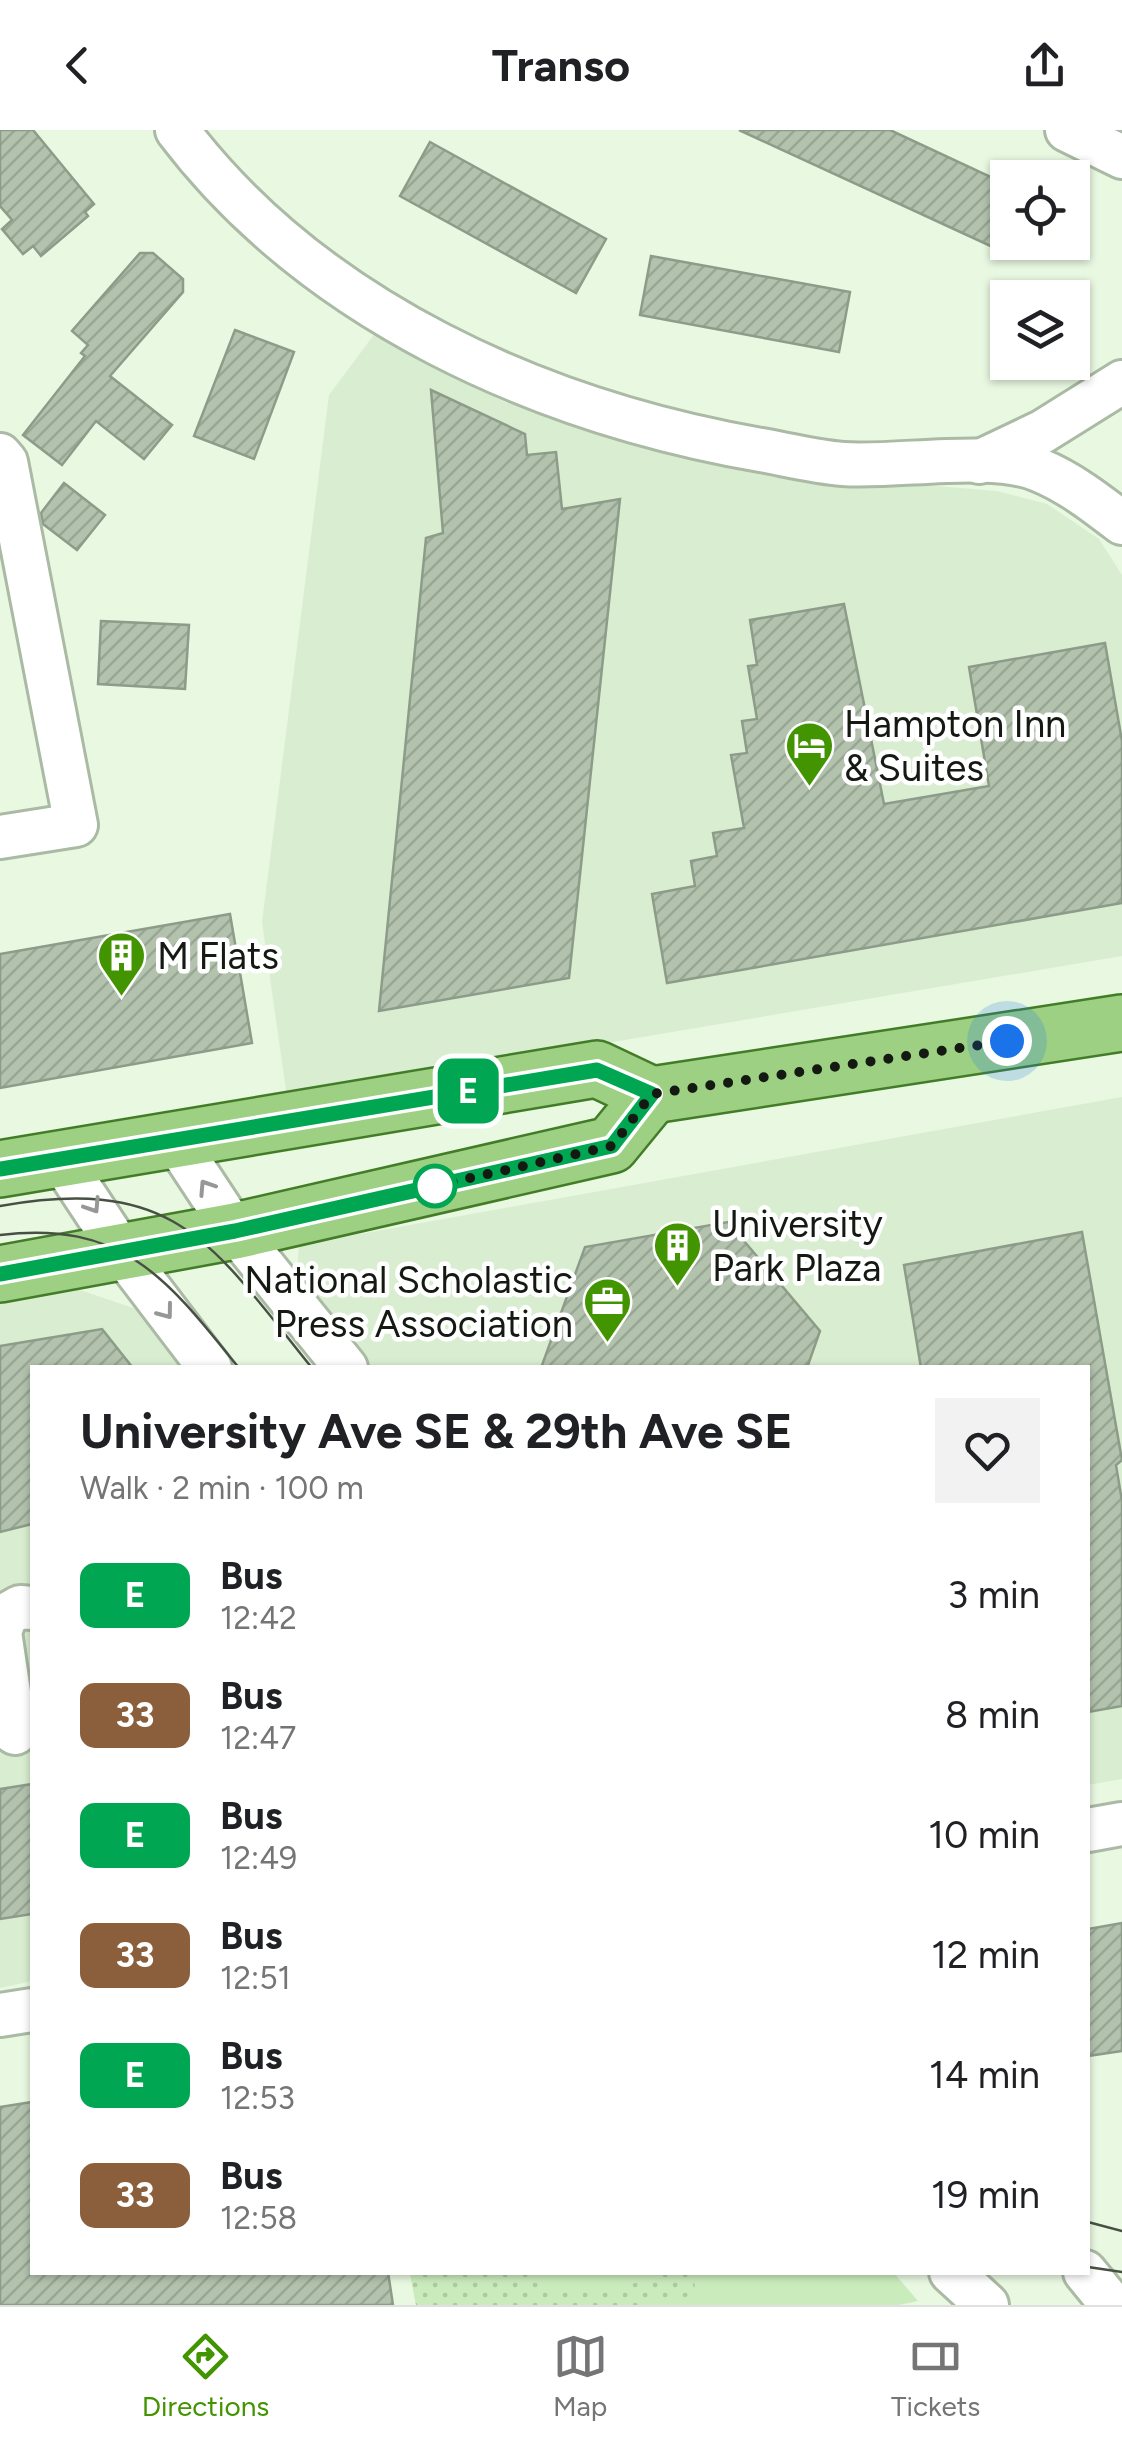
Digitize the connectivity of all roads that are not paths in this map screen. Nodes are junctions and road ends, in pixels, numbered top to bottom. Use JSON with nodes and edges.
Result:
{"nodes":[{"id":1,"x":178,"y":130,"type":"edge"},
{"id":2,"x":1067,"y":130,"type":"edge"},
{"id":3,"x":1122,"y":157,"type":"edge"},
{"id":4,"x":1122,"y":382,"type":"edge"},
{"id":5,"x":0,"y":455,"type":"edge"},
{"id":6,"x":978,"y":462,"type":"junction"},
{"id":7,"x":1122,"y":522,"type":"edge"},
{"id":8,"x":0,"y":837,"type":"edge"},
{"id":9,"x":1122,"y":1024,"type":"edge"},
{"id":10,"x":652,"y":1094,"type":"junction"},
{"id":11,"x":177,"y":1143,"type":"junction"},
{"id":12,"x":60,"y":1158,"type":"junction"},
{"id":13,"x":0,"y":1170,"type":"edge"},
{"id":14,"x":235,"y":1231,"type":"junction"},
{"id":15,"x":124,"y":1254,"type":"junction"},
{"id":16,"x":0,"y":1274,"type":"edge"},
{"id":17,"x":208,"y":1365,"type":"edge"},
{"id":18,"x":344,"y":1365,"type":"edge"},
{"id":19,"x":30,"y":1608,"type":"edge"},
{"id":20,"x":16,"y":1733,"type":"edge"},
{"id":21,"x":1122,"y":1824,"type":"edge"},
{"id":22,"x":1090,"y":1830,"type":"edge"},
{"id":23,"x":30,"y":2010,"type":"edge"},
{"id":24,"x":0,"y":2015,"type":"edge"},
{"id":25,"x":953,"y":2275,"type":"edge"},
{"id":26,"x":1087,"y":2275,"type":"edge"},
{"id":27,"x":987,"y":2305,"type":"edge"},
{"id":28,"x":1112,"y":2305,"type":"edge"}],
"edges":[{"from":1,"to":6,"type":"street"},
{"from":2,"to":3,"type":"street"},
{"from":4,"to":6,"type":"street"},
{"from":5,"to":8,"type":"street"},
{"from":6,"to":7,"type":"street"},
{"from":9,"to":10,"type":"main road"},
{"from":10,"to":11,"type":"main road"},
{"from":10,"to":14,"type":"main road"},
{"from":11,"to":12,"type":"main road"},
{"from":14,"to":11,"type":"street","one_way":true},
{"from":12,"to":13,"type":"main road"},
{"from":12,"to":15,"type":"street","one_way":true},
{"from":14,"to":15,"type":"main road"},
{"from":14,"to":18,"type":"street"},
{"from":15,"to":16,"type":"main road"},
{"from":15,"to":17,"type":"street","one_way":true},
{"from":19,"to":20,"type":"street"},
{"from":21,"to":22,"type":"street"},
{"from":23,"to":24,"type":"street"},
{"from":25,"to":27,"type":"street"},
{"from":26,"to":28,"type":"street"}]}
